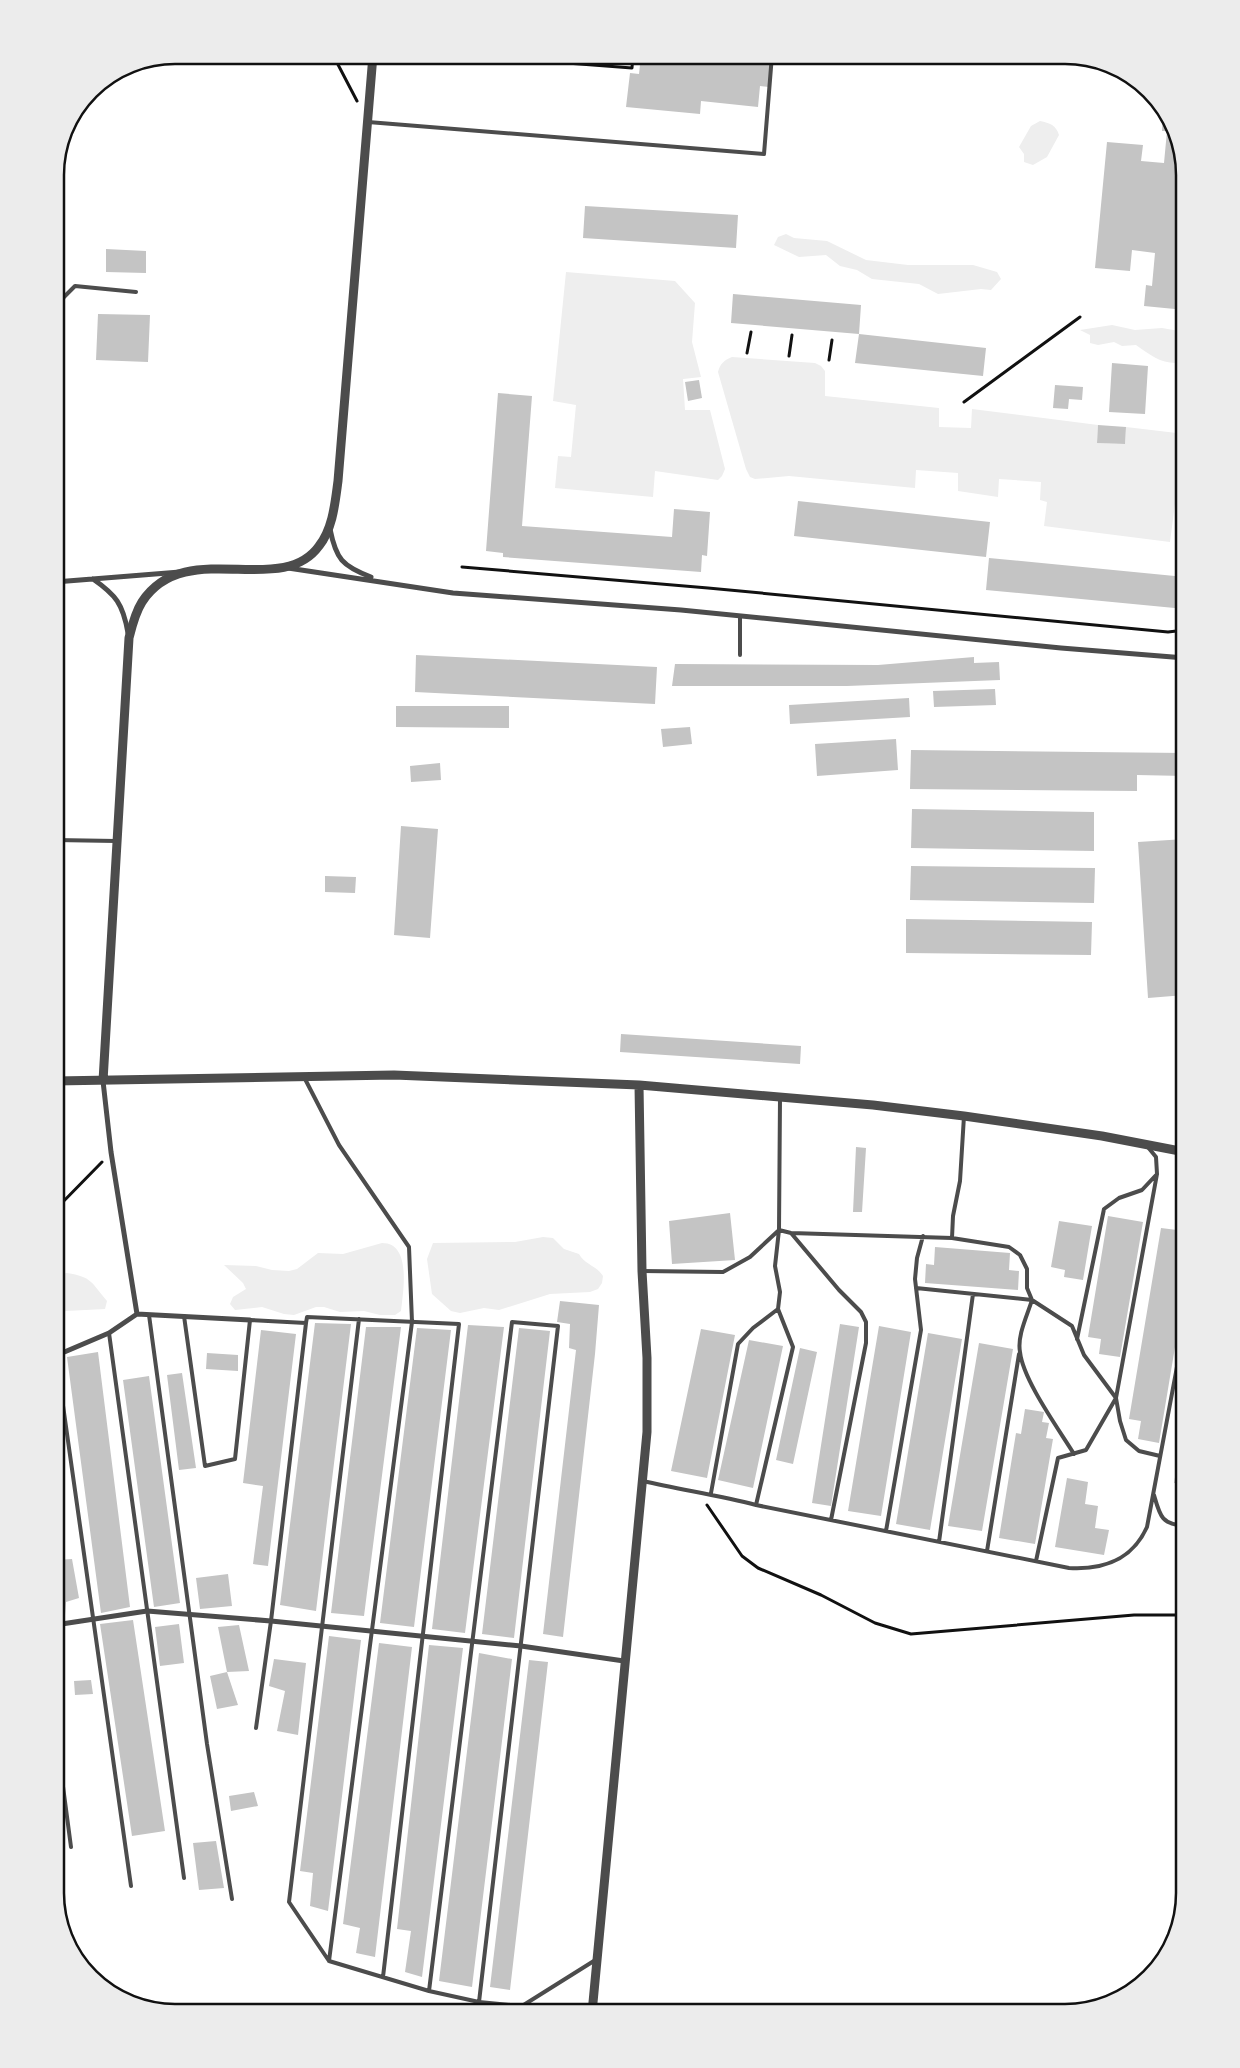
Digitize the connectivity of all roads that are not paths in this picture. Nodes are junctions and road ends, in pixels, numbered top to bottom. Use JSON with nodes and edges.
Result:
{"nodes":[{"id":1,"x":372,"y":64,"type":"edge"},
{"id":2,"x":771,"y":64,"type":"edge"},
{"id":3,"x":368,"y":122,"type":"junction"},
{"id":4,"x":136,"y":292,"type":"dead end"},
{"id":5,"x":64,"y":297,"type":"edge"},
{"id":6,"x":329,"y":525,"type":"junction"},
{"id":7,"x":287,"y":568,"type":"junction"},
{"id":8,"x":183,"y":572,"type":"junction"},
{"id":9,"x":93,"y":579,"type":"junction"},
{"id":10,"x":64,"y":581,"type":"edge"},
{"id":11,"x":381,"y":581,"type":"junction"},
{"id":12,"x":740,"y":616,"type":"junction"},
{"id":13,"x":129,"y":638,"type":"junction"},
{"id":14,"x":740,"y":655,"type":"dead end"},
{"id":15,"x":1176,"y":657,"type":"edge"},
{"id":16,"x":64,"y":840,"type":"edge"},
{"id":17,"x":116,"y":841,"type":"junction"},
{"id":18,"x":304,"y":1077,"type":"junction"},
{"id":19,"x":64,"y":1081,"type":"edge"},
{"id":20,"x":103,"y":1081,"type":"junction"},
{"id":21,"x":639,"y":1085,"type":"junction"},
{"id":22,"x":780,"y":1096,"type":"junction"},
{"id":23,"x":964,"y":1116,"type":"junction"},
{"id":24,"x":1146,"y":1144,"type":"junction"},
{"id":25,"x":1176,"y":1150,"type":"edge"},
{"id":26,"x":1157,"y":1174,"type":"junction"},
{"id":27,"x":779,"y":1230,"type":"junction"},
{"id":28,"x":791,"y":1233,"type":"junction"},
{"id":29,"x":924,"y":1236,"type":"junction"},
{"id":30,"x":952,"y":1238,"type":"junction"},
{"id":31,"x":642,"y":1271,"type":"junction"},
{"id":32,"x":916,"y":1288,"type":"junction"},
{"id":33,"x":973,"y":1294,"type":"junction"},
{"id":34,"x":1032,"y":1300,"type":"junction"},
{"id":35,"x":778,"y":1309,"type":"junction"},
{"id":36,"x":137,"y":1314,"type":"junction"},
{"id":37,"x":149,"y":1315,"type":"junction"},
{"id":38,"x":184,"y":1316,"type":"junction"},
{"id":39,"x":359,"y":1319,"type":"junction"},
{"id":40,"x":250,"y":1320,"type":"junction"},
{"id":41,"x":306,"y":1322,"type":"junction"},
{"id":42,"x":412,"y":1322,"type":"junction"},
{"id":43,"x":109,"y":1333,"type":"junction"},
{"id":44,"x":1077,"y":1339,"type":"junction"},
{"id":45,"x":64,"y":1352,"type":"edge"},
{"id":46,"x":1019,"y":1352,"type":"junction"},
{"id":47,"x":1176,"y":1372,"type":"edge"},
{"id":48,"x":1116,"y":1398,"type":"junction"},
{"id":49,"x":64,"y":1417,"type":"edge"},
{"id":50,"x":1074,"y":1454,"type":"junction"},
{"id":51,"x":1160,"y":1456,"type":"junction"},
{"id":52,"x":643,"y":1481,"type":"junction"},
{"id":53,"x":711,"y":1493,"type":"junction"},
{"id":54,"x":1154,"y":1493,"type":"junction"},
{"id":55,"x":756,"y":1505,"type":"junction"},
{"id":56,"x":831,"y":1520,"type":"junction"},
{"id":57,"x":1176,"y":1524,"type":"edge"},
{"id":58,"x":886,"y":1530,"type":"junction"},
{"id":59,"x":939,"y":1542,"type":"junction"},
{"id":60,"x":987,"y":1551,"type":"junction"},
{"id":61,"x":1036,"y":1561,"type":"junction"},
{"id":62,"x":147,"y":1611,"type":"junction"},
{"id":63,"x":189,"y":1614,"type":"junction"},
{"id":64,"x":94,"y":1620,"type":"junction"},
{"id":65,"x":271,"y":1621,"type":"junction"},
{"id":66,"x":64,"y":1624,"type":"edge"},
{"id":67,"x":322,"y":1626,"type":"junction"},
{"id":68,"x":372,"y":1631,"type":"junction"},
{"id":69,"x":423,"y":1637,"type":"junction"},
{"id":70,"x":472,"y":1642,"type":"junction"},
{"id":71,"x":521,"y":1646,"type":"junction"},
{"id":72,"x":624,"y":1661,"type":"junction"},
{"id":73,"x":256,"y":1728,"type":"dead end"},
{"id":74,"x":64,"y":1794,"type":"edge"},
{"id":75,"x":71,"y":1847,"type":"dead end"},
{"id":76,"x":184,"y":1878,"type":"dead end"},
{"id":77,"x":131,"y":1886,"type":"dead end"},
{"id":78,"x":232,"y":1898,"type":"dead end"},
{"id":79,"x":599,"y":1957,"type":"junction"},
{"id":80,"x":329,"y":1961,"type":"junction"},
{"id":81,"x":383,"y":1977,"type":"junction"},
{"id":82,"x":429,"y":1991,"type":"junction"},
{"id":83,"x":479,"y":2002,"type":"junction"},
{"id":84,"x":500,"y":2004,"type":"edge"},
{"id":85,"x":525,"y":2004,"type":"edge"},
{"id":86,"x":593,"y":2004,"type":"edge"}],
"edges":[{"from":1,"to":3,"type":"street"},
{"from":2,"to":3,"type":"lane"},
{"from":3,"to":6,"type":"street"},
{"from":4,"to":5,"type":"lane"},
{"from":6,"to":7,"type":"street"},
{"from":6,"to":11,"type":"street"},
{"from":7,"to":8,"type":"street"},
{"from":7,"to":11,"type":"street"},
{"from":8,"to":9,"type":"street"},
{"from":8,"to":13,"type":"street"},
{"from":9,"to":10,"type":"street"},
{"from":9,"to":13,"type":"street"},
{"from":11,"to":12,"type":"street"},
{"from":12,"to":14,"type":"lane"},
{"from":12,"to":15,"type":"street"},
{"from":13,"to":17,"type":"street"},
{"from":16,"to":17,"type":"lane"},
{"from":17,"to":20,"type":"street"},
{"from":18,"to":20,"type":"street"},
{"from":18,"to":21,"type":"street"},
{"from":18,"to":42,"type":"lane"},
{"from":19,"to":20,"type":"street"},
{"from":20,"to":36,"type":"street"},
{"from":21,"to":22,"type":"street"},
{"from":21,"to":31,"type":"street"},
{"from":22,"to":23,"type":"street"},
{"from":22,"to":27,"type":"lane"},
{"from":23,"to":24,"type":"street"},
{"from":23,"to":30,"type":"lane"},
{"from":24,"to":25,"type":"street"},
{"from":24,"to":26,"type":"lane"},
{"from":26,"to":44,"type":"lane"},
{"from":26,"to":48,"type":"lane"},
{"from":27,"to":28,"type":"lane"},
{"from":27,"to":31,"type":"lane"},
{"from":27,"to":35,"type":"lane"},
{"from":28,"to":29,"type":"lane"},
{"from":28,"to":56,"type":"lane"},
{"from":29,"to":30,"type":"lane"},
{"from":29,"to":32,"type":"lane"},
{"from":30,"to":34,"type":"lane"},
{"from":31,"to":52,"type":"street"},
{"from":32,"to":33,"type":"lane"},
{"from":32,"to":58,"type":"lane"},
{"from":33,"to":34,"type":"lane"},
{"from":33,"to":59,"type":"lane"},
{"from":34,"to":44,"type":"lane"},
{"from":34,"to":46,"type":"lane"},
{"from":35,"to":53,"type":"lane"},
{"from":35,"to":55,"type":"lane"},
{"from":36,"to":37,"type":"street"},
{"from":36,"to":43,"type":"street"},
{"from":37,"to":38,"type":"street"},
{"from":37,"to":63,"type":"lane"},
{"from":38,"to":40,"type":"street"},
{"from":38,"to":40,"type":"lane"},
{"from":39,"to":41,"type":"lane"},
{"from":39,"to":42,"type":"lane"},
{"from":39,"to":67,"type":"lane"},
{"from":40,"to":41,"type":"lane"},
{"from":41,"to":65,"type":"lane"},
{"from":42,"to":68,"type":"lane"},
{"from":42,"to":69,"type":"lane"},
{"from":43,"to":45,"type":"street"},
{"from":43,"to":62,"type":"lane"},
{"from":44,"to":48,"type":"lane"},
{"from":46,"to":50,"type":"lane"},
{"from":46,"to":60,"type":"lane"},
{"from":47,"to":51,"type":"lane"},
{"from":48,"to":50,"type":"lane"},
{"from":48,"to":51,"type":"lane"},
{"from":49,"to":64,"type":"lane"},
{"from":50,"to":61,"type":"lane"},
{"from":51,"to":54,"type":"lane"},
{"from":52,"to":53,"type":"lane"},
{"from":52,"to":72,"type":"street"},
{"from":53,"to":55,"type":"lane"},
{"from":54,"to":57,"type":"lane"},
{"from":54,"to":61,"type":"lane"},
{"from":55,"to":56,"type":"lane"},
{"from":56,"to":58,"type":"lane"},
{"from":58,"to":59,"type":"lane"},
{"from":59,"to":60,"type":"lane"},
{"from":60,"to":61,"type":"lane"},
{"from":62,"to":63,"type":"street"},
{"from":62,"to":64,"type":"street"},
{"from":62,"to":76,"type":"lane"},
{"from":63,"to":65,"type":"street"},
{"from":63,"to":78,"type":"lane"},
{"from":64,"to":66,"type":"street"},
{"from":64,"to":77,"type":"lane"},
{"from":65,"to":67,"type":"street"},
{"from":65,"to":73,"type":"lane"},
{"from":67,"to":68,"type":"street"},
{"from":67,"to":80,"type":"lane"},
{"from":68,"to":69,"type":"street"},
{"from":68,"to":80,"type":"lane"},
{"from":69,"to":70,"type":"street"},
{"from":69,"to":81,"type":"lane"},
{"from":70,"to":71,"type":"street"},
{"from":70,"to":71,"type":"lane"},
{"from":70,"to":82,"type":"lane"},
{"from":71,"to":72,"type":"street"},
{"from":71,"to":83,"type":"lane"},
{"from":72,"to":79,"type":"street"},
{"from":74,"to":75,"type":"lane"},
{"from":79,"to":85,"type":"lane"},
{"from":79,"to":86,"type":"street"},
{"from":80,"to":81,"type":"lane"},
{"from":81,"to":82,"type":"lane"},
{"from":82,"to":83,"type":"lane"},
{"from":83,"to":84,"type":"lane"}]}
